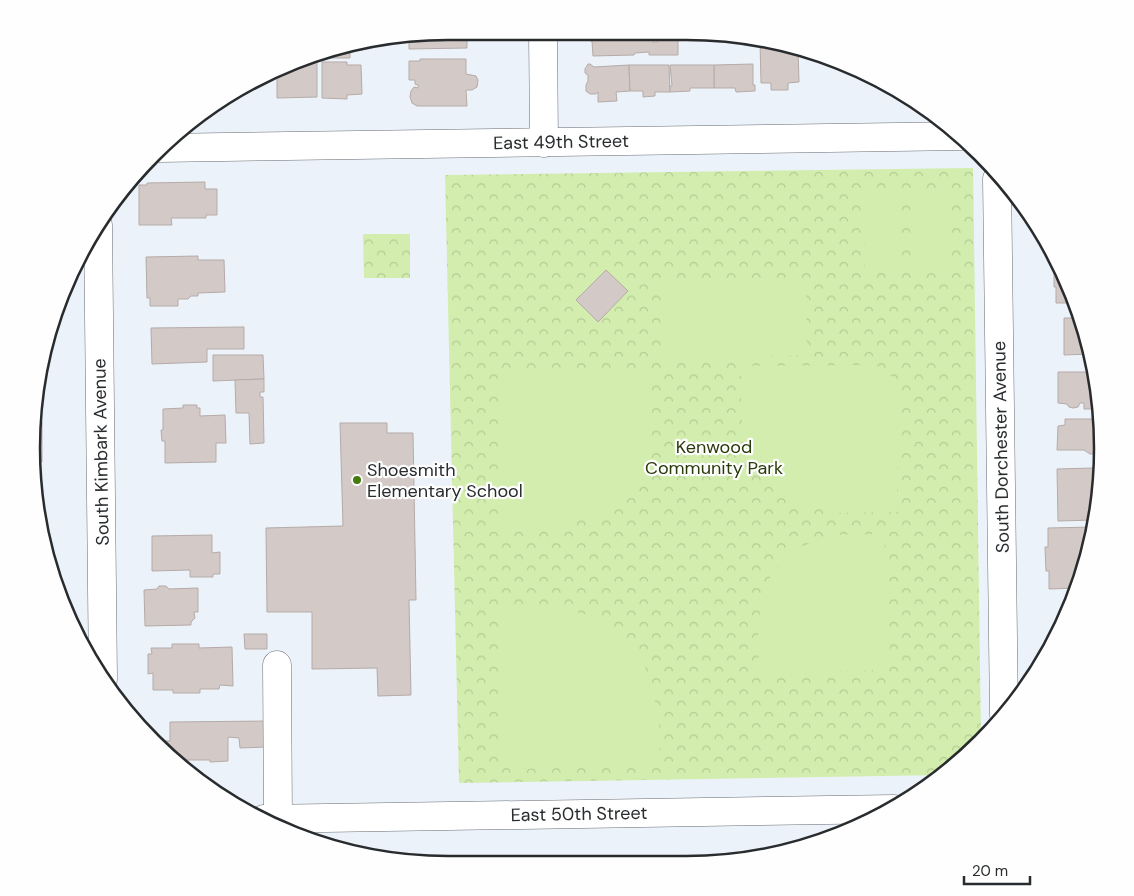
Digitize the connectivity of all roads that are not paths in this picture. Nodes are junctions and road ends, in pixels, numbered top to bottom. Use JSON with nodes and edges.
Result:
{"nodes":[{"id":1,"x":543,"y":40,"type":"edge"},
{"id":2,"x":949,"y":136,"type":"edge"},
{"id":3,"x":544,"y":143,"type":"junction"},
{"id":4,"x":172,"y":148,"type":"edge"},
{"id":5,"x":997,"y":184,"type":"edge"},
{"id":6,"x":98,"y":239,"type":"edge"},
{"id":7,"x":103,"y":665,"type":"edge"},
{"id":8,"x":277,"y":665,"type":"dead end"},
{"id":9,"x":1004,"y":704,"type":"edge"},
{"id":10,"x":875,"y":809,"type":"edge"},
{"id":11,"x":271,"y":815,"type":"edge"},
{"id":12,"x":279,"y":819,"type":"edge"}],
"edges":[{"from":1,"to":3,"type":"street"},
{"from":2,"to":3,"type":"street","name":"East 49th Street"},
{"from":3,"to":4,"type":"street","name":"East 49th Street"},
{"from":5,"to":9,"type":"street","name":"South Dorchester Avenue"},
{"from":6,"to":7,"type":"street","name":"South Kimbark Avenue"},
{"from":8,"to":11,"type":"street"},
{"from":10,"to":12,"type":"street","name":"East 50th Street"}]}
